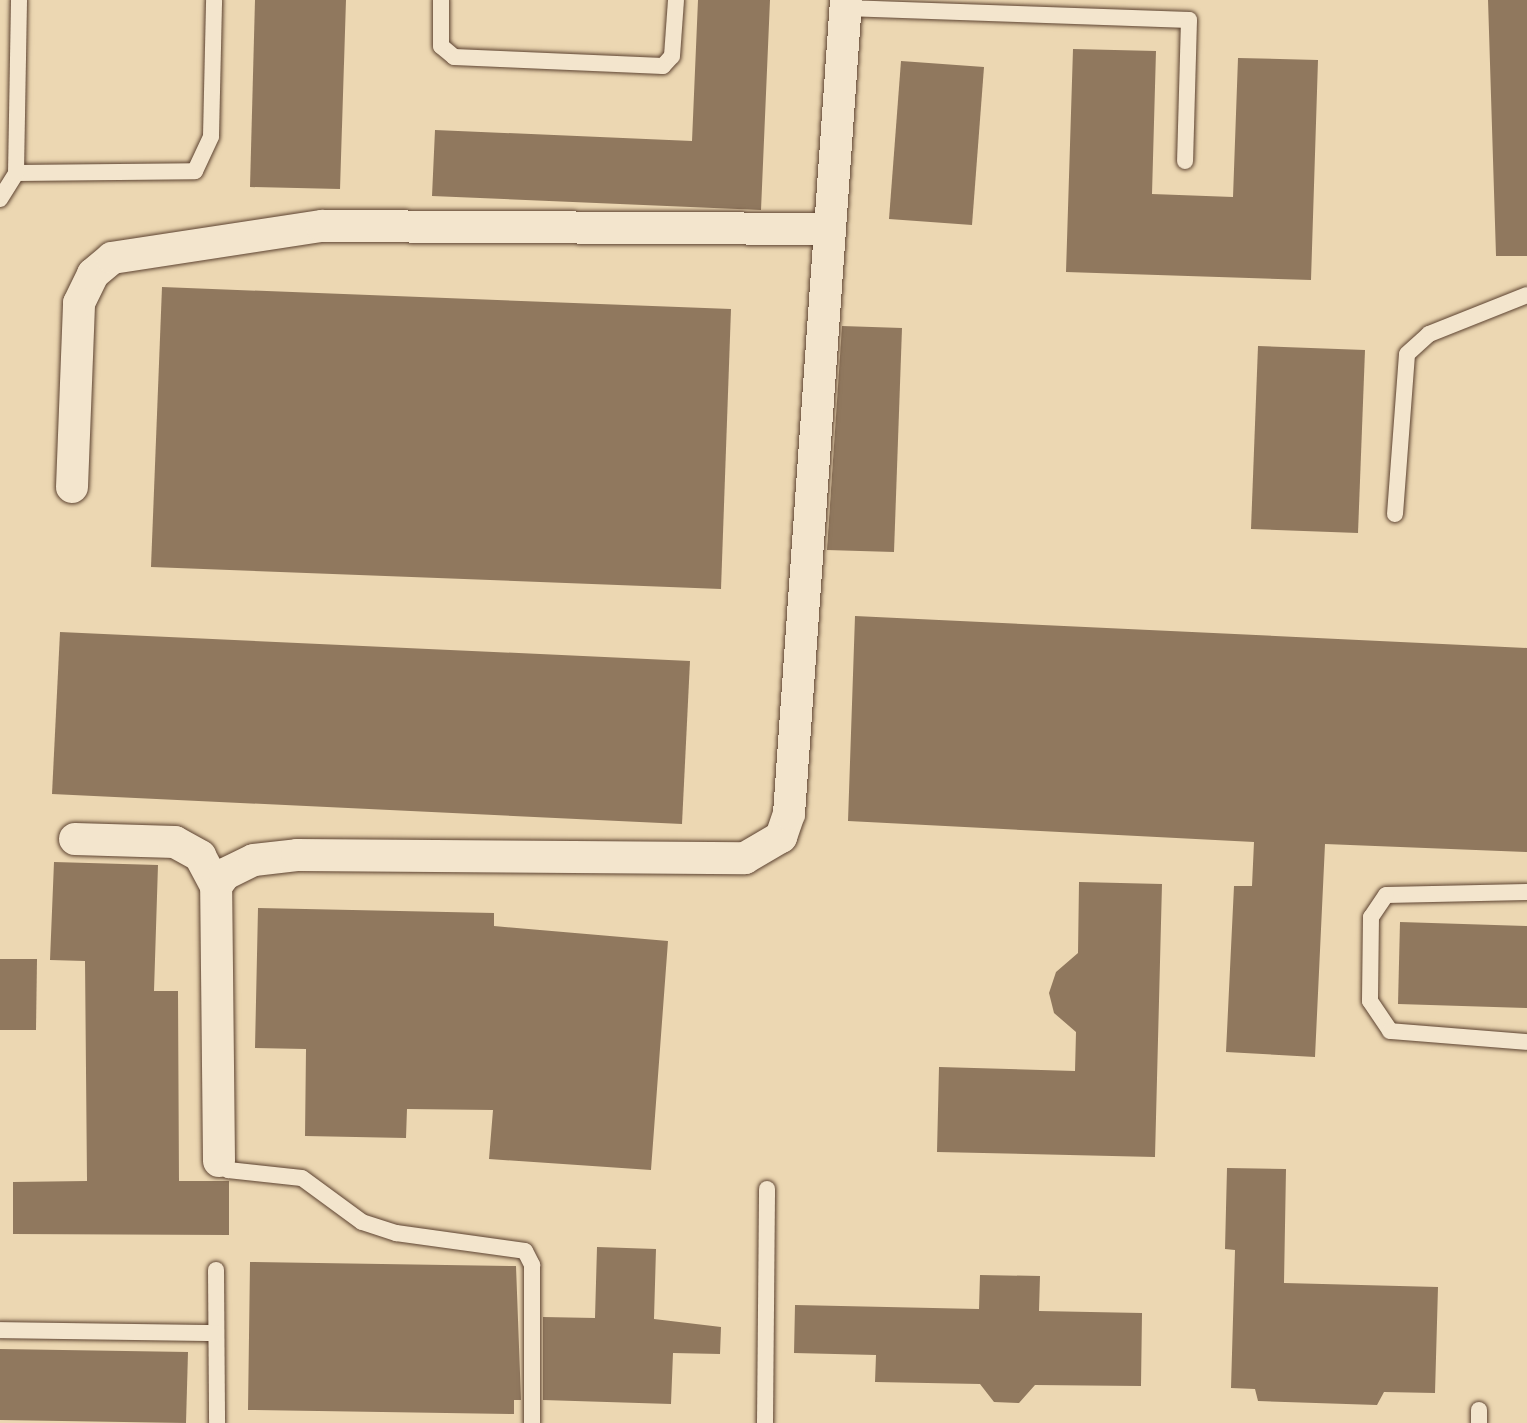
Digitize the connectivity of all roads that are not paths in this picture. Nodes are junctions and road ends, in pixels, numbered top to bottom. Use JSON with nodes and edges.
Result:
{"nodes":[{"id":1,"x":19,"y":0,"type":"edge"},
{"id":2,"x":214,"y":0,"type":"edge"},
{"id":3,"x":441,"y":0,"type":"edge"},
{"id":4,"x":676,"y":0,"type":"edge"},
{"id":5,"x":846,"y":4,"type":"edge"},
{"id":6,"x":1185,"y":161,"type":"dead end"},
{"id":7,"x":16,"y":173,"type":"junction"},
{"id":8,"x":0,"y":199,"type":"edge"},
{"id":9,"x":829,"y":229,"type":"junction"},
{"id":10,"x":1527,"y":295,"type":"edge"},
{"id":11,"x":72,"y":487,"type":"dead end"},
{"id":12,"x":1395,"y":514,"type":"dead end"},
{"id":13,"x":75,"y":839,"type":"dead end"},
{"id":14,"x":216,"y":886,"type":"junction"},
{"id":15,"x":1527,"y":892,"type":"edge"},
{"id":16,"x":1527,"y":1042,"type":"edge"},
{"id":17,"x":219,"y":1161,"type":"joint"},
{"id":18,"x":767,"y":1189,"type":"dead end"},
{"id":19,"x":216,"y":1270,"type":"dead end"},
{"id":20,"x":0,"y":1330,"type":"edge"},
{"id":21,"x":216,"y":1333,"type":"junction"},
{"id":22,"x":217,"y":1423,"type":"edge"},
{"id":23,"x":532,"y":1423,"type":"edge"},
{"id":24,"x":765,"y":1423,"type":"edge"}],
"edges":[{"from":1,"to":7,"type":"lane"},
{"from":2,"to":7,"type":"lane"},
{"from":3,"to":4,"type":"lane"},
{"from":5,"to":6,"type":"lane"},
{"from":5,"to":9,"type":"street"},
{"from":7,"to":8,"type":"lane"},
{"from":9,"to":11,"type":"street"},
{"from":9,"to":14,"type":"street"},
{"from":10,"to":12,"type":"lane"},
{"from":13,"to":14,"type":"street"},
{"from":14,"to":17,"type":"street"},
{"from":15,"to":16,"type":"lane"},
{"from":17,"to":23,"type":"lane"},
{"from":18,"to":24,"type":"lane"},
{"from":19,"to":21,"type":"lane"},
{"from":20,"to":21,"type":"lane"},
{"from":21,"to":22,"type":"lane"}]}
